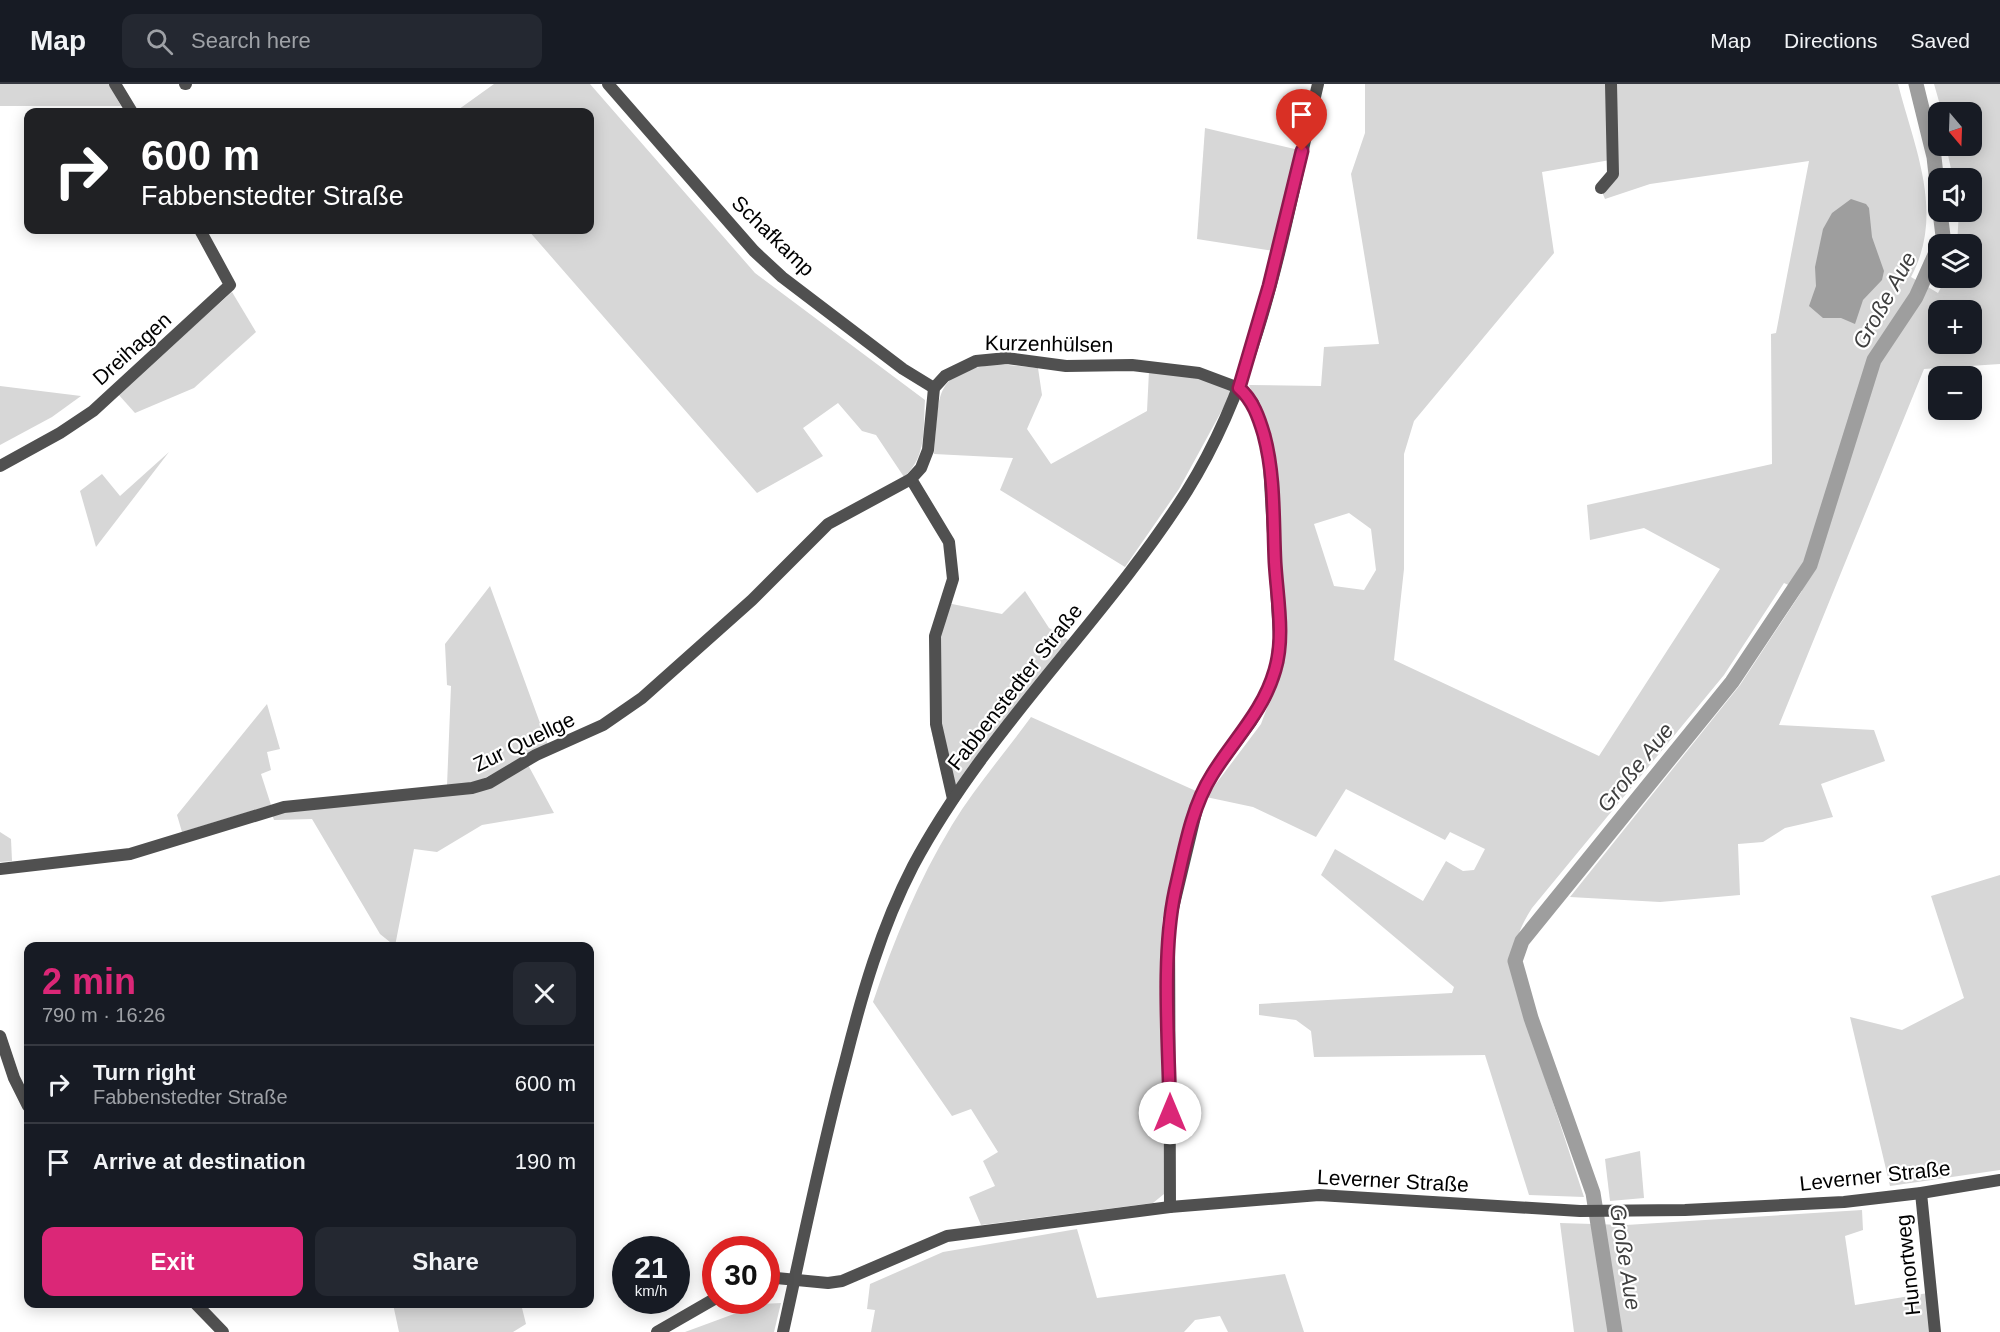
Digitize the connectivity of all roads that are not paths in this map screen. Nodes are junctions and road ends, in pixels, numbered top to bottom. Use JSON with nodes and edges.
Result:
{"nodes":[{"id":1,"x":115,"y":84,"type":"edge"},
{"id":2,"x":608,"y":84,"type":"edge"},
{"id":3,"x":1318,"y":84,"type":"edge"},
{"id":4,"x":1611,"y":84,"type":"edge"},
{"id":5,"x":130,"y":108,"type":"edge"},
{"id":6,"x":1601,"y":188,"type":"dead end"},
{"id":7,"x":202,"y":234,"type":"edge"},
{"id":8,"x":934,"y":388,"type":"junction"},
{"id":9,"x":1239,"y":388,"type":"junction"},
{"id":10,"x":0,"y":466,"type":"edge"},
{"id":11,"x":911,"y":479,"type":"junction"},
{"id":12,"x":953,"y":799,"type":"junction"},
{"id":13,"x":0,"y":869,"type":"edge"},
{"id":14,"x":0,"y":1036,"type":"edge"},
{"id":15,"x":24,"y":1098,"type":"edge"},
{"id":16,"x":2000,"y":1180,"type":"edge"},
{"id":17,"x":1921,"y":1194,"type":"junction"},
{"id":18,"x":1170,"y":1207,"type":"junction"},
{"id":19,"x":780,"y":1278,"type":"edge"},
{"id":20,"x":794,"y":1280,"type":"junction"},
{"id":21,"x":702,"y":1306,"type":"edge"},
{"id":22,"x":200,"y":1308,"type":"edge"},
{"id":23,"x":223,"y":1332,"type":"edge"},
{"id":24,"x":657,"y":1332,"type":"edge"},
{"id":25,"x":783,"y":1332,"type":"edge"},
{"id":26,"x":1935,"y":1332,"type":"edge"}],
"edges":[{"from":1,"to":5,"type":"street"},
{"from":2,"to":8,"type":"street","name":"Schafkamp"},
{"from":3,"to":9,"type":"street","name":"Fabbenstedter Straße"},
{"from":4,"to":6,"type":"street"},
{"from":7,"to":10,"type":"street","name":"Dreihagen"},
{"from":8,"to":9,"type":"street","name":"Kurzenhülsen"},
{"from":8,"to":11,"type":"street"},
{"from":9,"to":12,"type":"street","name":"Fabbenstedter Straße"},
{"from":9,"to":18,"type":"street"},
{"from":11,"to":12,"type":"street"},
{"from":11,"to":13,"type":"street","name":"Zur Quellge"},
{"from":12,"to":20,"type":"street","name":"Fabbenstedter Straße"},
{"from":14,"to":15,"type":"street"},
{"from":16,"to":17,"type":"street","name":"Leverner Straße"},
{"from":17,"to":18,"type":"street","name":"Leverner Straße"},
{"from":17,"to":26,"type":"street","name":"Hunortweg"},
{"from":18,"to":20,"type":"street","name":"Leverner Straße"},
{"from":19,"to":20,"type":"street","name":"Leverner Straße"},
{"from":20,"to":25,"type":"street","name":"Fabbenstedter Straße"},
{"from":21,"to":24,"type":"street"},
{"from":22,"to":23,"type":"street"}]}
